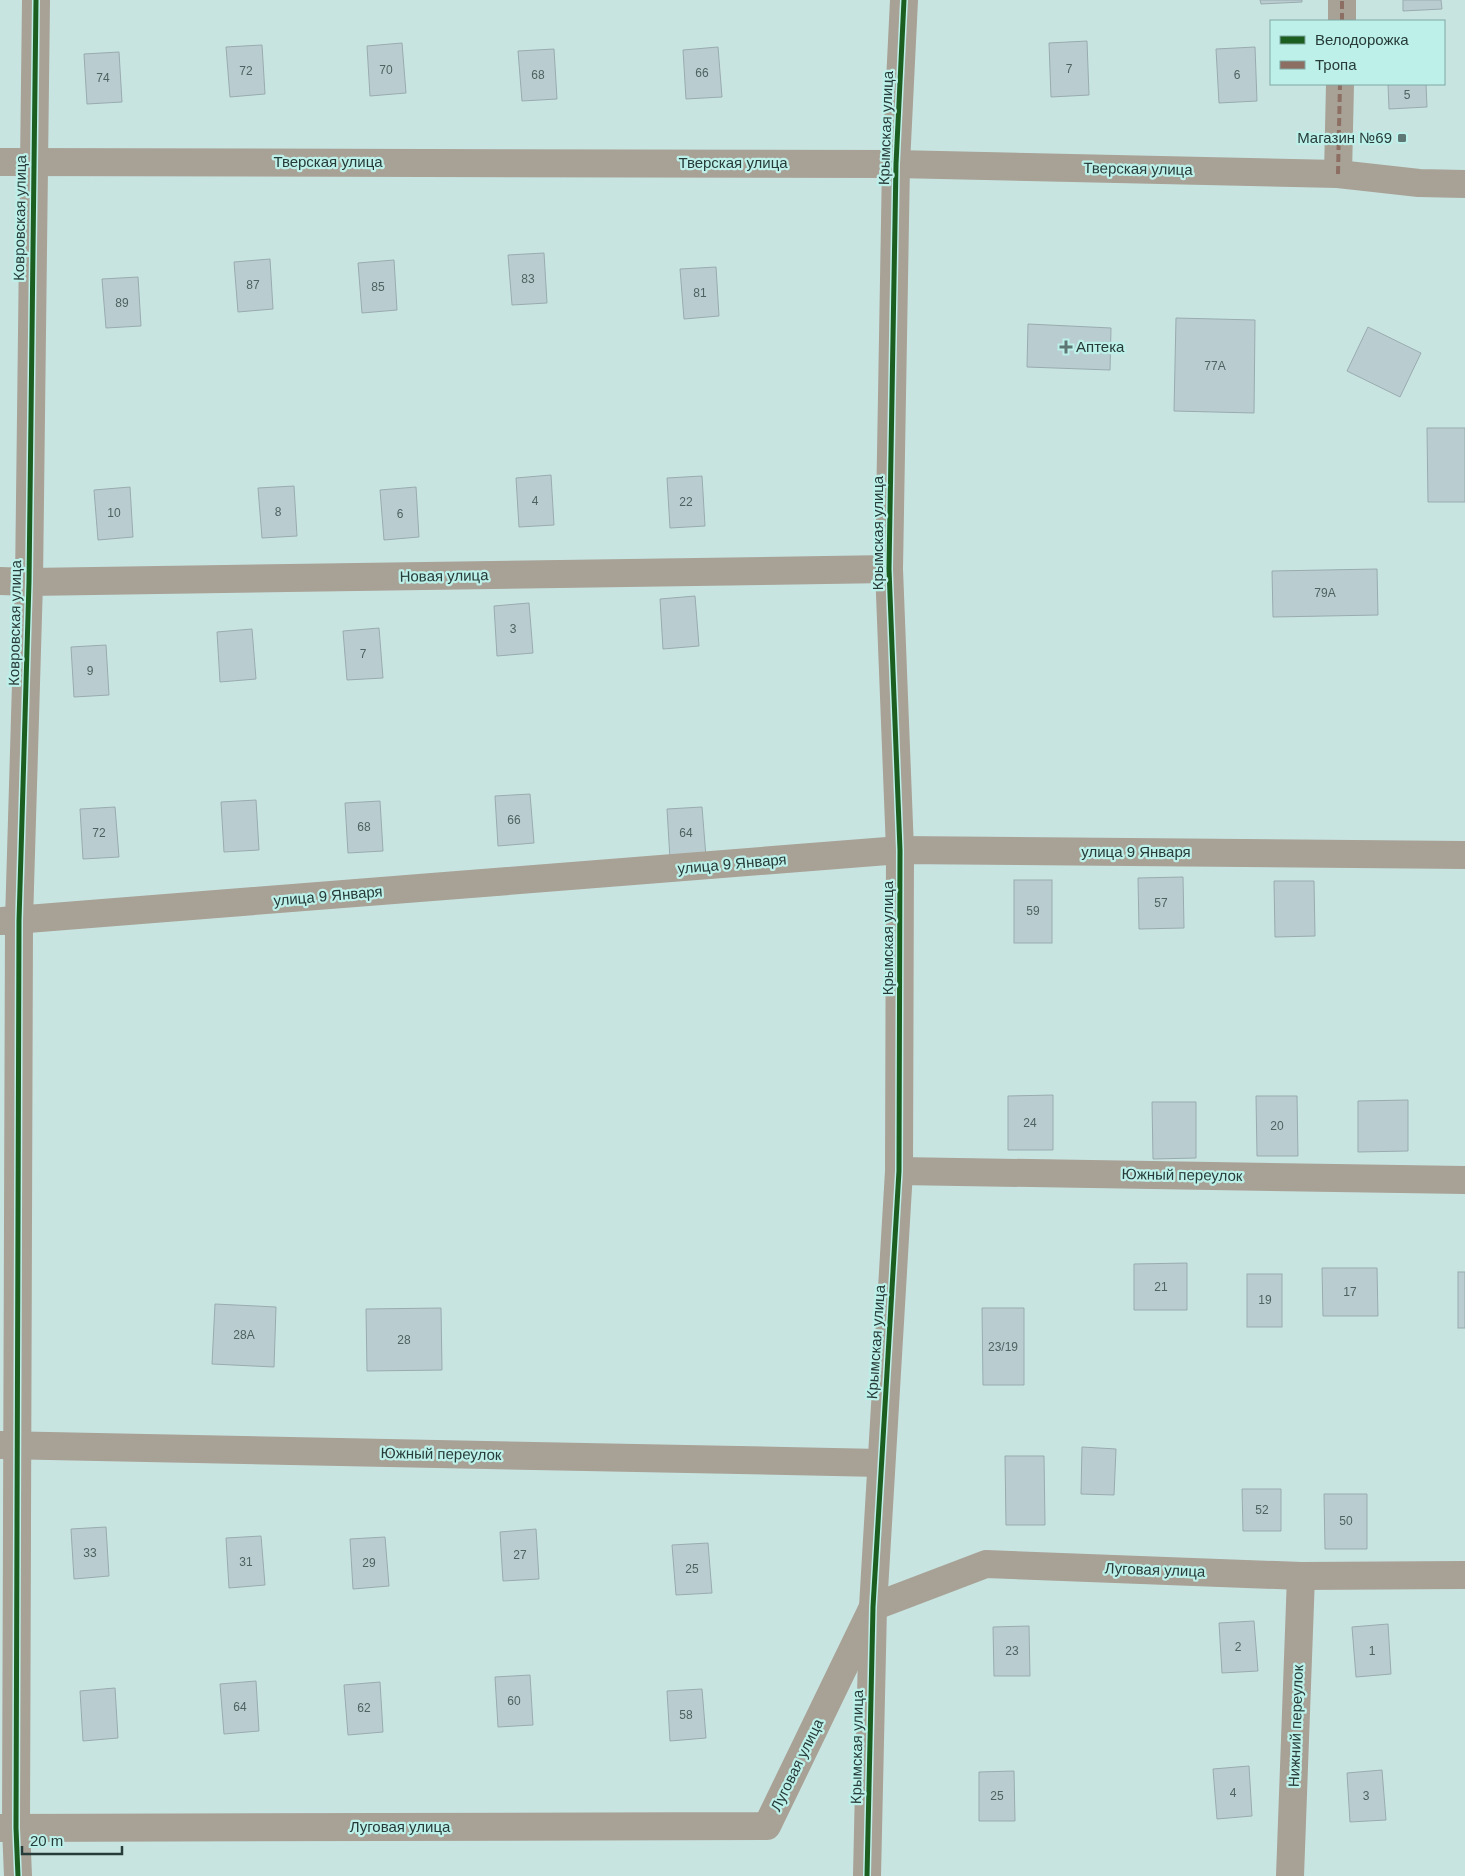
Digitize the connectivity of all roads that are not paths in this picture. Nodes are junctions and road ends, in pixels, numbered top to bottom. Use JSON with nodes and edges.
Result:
{"nodes":[{"id":1,"x":36,"y":0,"type":"edge"},
{"id":2,"x":904,"y":0,"type":"edge"},
{"id":3,"x":1342,"y":0,"type":"edge"},
{"id":4,"x":1342,"y":20,"type":"edge"},
{"id":5,"x":1340,"y":85,"type":"edge"},
{"id":6,"x":0,"y":162,"type":"edge"},
{"id":7,"x":32,"y":162,"type":"junction"},
{"id":8,"x":896,"y":164,"type":"junction"},
{"id":9,"x":1338,"y":174,"type":"junction"},
{"id":10,"x":1465,"y":184,"type":"edge"},
{"id":11,"x":889,"y":569,"type":"junction"},
{"id":12,"x":0,"y":581,"type":"edge"},
{"id":13,"x":29,"y":582,"type":"junction"},
{"id":14,"x":900,"y":850,"type":"junction"},
{"id":15,"x":1465,"y":855,"type":"edge"},
{"id":16,"x":10,"y":921,"type":"edge"},
{"id":17,"x":899,"y":1171,"type":"junction"},
{"id":18,"x":1465,"y":1180,"type":"edge"},
{"id":19,"x":8,"y":1445,"type":"edge"},
{"id":20,"x":881,"y":1463,"type":"junction"},
{"id":21,"x":1465,"y":1575,"type":"edge"},
{"id":22,"x":1302,"y":1576,"type":"junction"},
{"id":23,"x":873,"y":1608,"type":"junction"},
{"id":24,"x":8,"y":1828,"type":"edge"},
{"id":25,"x":18,"y":1876,"type":"edge"},
{"id":26,"x":867,"y":1876,"type":"edge"},
{"id":27,"x":1290,"y":1876,"type":"edge"}],
"edges":[{"from":1,"to":7,"type":"street","name":"Ковровская улица"},
{"from":2,"to":8,"type":"street","name":"Крымская улица"},
{"from":3,"to":4,"type":"street"},
{"from":5,"to":9,"type":"street"},
{"from":6,"to":7,"type":"street","name":"Тверская улица"},
{"from":7,"to":8,"type":"street","name":"Тверская улица"},
{"from":7,"to":13,"type":"street","name":"Ковровская улица"},
{"from":8,"to":9,"type":"street","name":"Тверская улица"},
{"from":8,"to":11,"type":"street","name":"Крымская улица"},
{"from":9,"to":10,"type":"street","name":"Тверская улица"},
{"from":11,"to":13,"type":"street","name":"Новая улица"},
{"from":11,"to":14,"type":"street","name":"Крымская улица"},
{"from":12,"to":13,"type":"street","name":"Новая улица"},
{"from":13,"to":16,"type":"street","name":"Ковровская улица"},
{"from":14,"to":15,"type":"street","name":"улица 9 Января"},
{"from":14,"to":16,"type":"street","name":"улица 9 Января"},
{"from":14,"to":17,"type":"street","name":"Крымская улица"},
{"from":16,"to":19,"type":"street","name":"Ковровская улица"},
{"from":17,"to":18,"type":"street","name":"Южный переулок"},
{"from":17,"to":20,"type":"street","name":"Крымская улица"},
{"from":19,"to":20,"type":"street","name":"Южный переулок"},
{"from":19,"to":24,"type":"street","name":"Ковровская улица"},
{"from":20,"to":23,"type":"street","name":"Крымская улица"},
{"from":21,"to":22,"type":"street","name":"Луговая улица"},
{"from":22,"to":23,"type":"street","name":"Луговая улица"},
{"from":22,"to":27,"type":"street","name":"Нижний переулок"},
{"from":23,"to":24,"type":"street","name":"Луговая улица"},
{"from":23,"to":26,"type":"street","name":"Крымская улица"},
{"from":24,"to":25,"type":"street","name":"Ковровская улица"}]}
